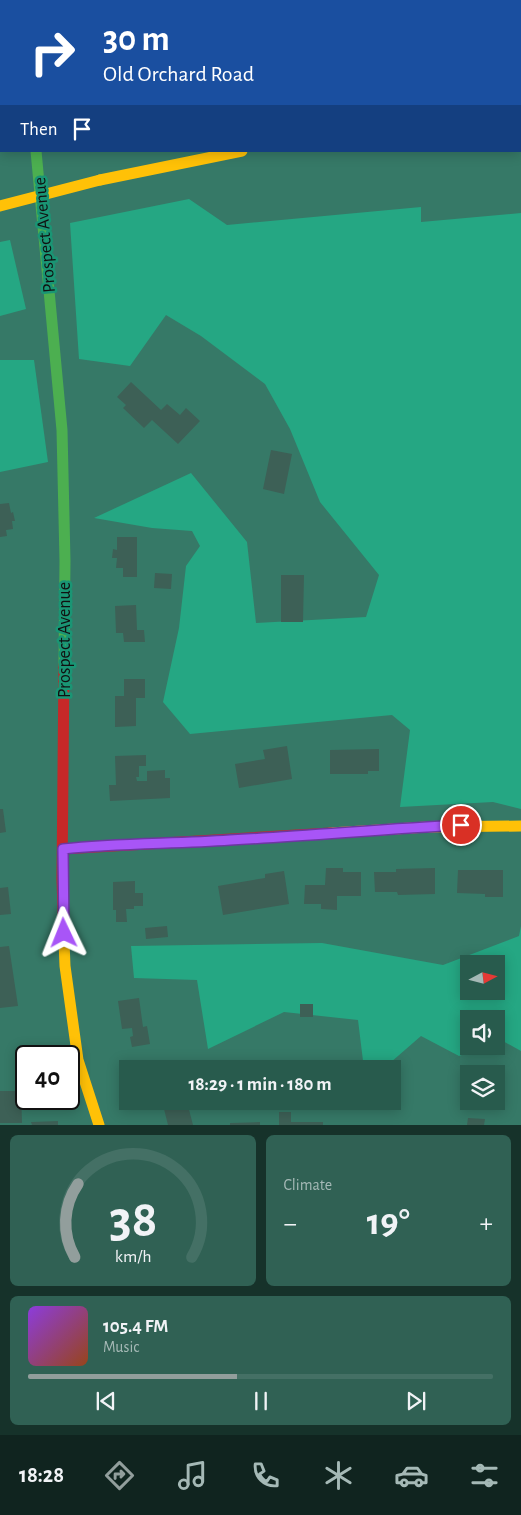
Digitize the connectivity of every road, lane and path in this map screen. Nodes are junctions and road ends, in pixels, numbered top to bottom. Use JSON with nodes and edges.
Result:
{"nodes":[{"id":1,"x":36,"y":152,"type":"edge"},
{"id":2,"x":237,"y":152,"type":"edge"},
{"id":3,"x":0,"y":206,"type":"edge"},
{"id":4,"x":521,"y":826,"type":"edge"},
{"id":5,"x":63,"y":849,"type":"junction"},
{"id":6,"x":99,"y":1125,"type":"edge"}],
"edges":[{"from":1,"to":5,"type":"main road","name":"Prospect Avenue"},
{"from":2,"to":3,"type":"main road","bridge":true},
{"from":4,"to":5,"type":"main road"},
{"from":5,"to":6,"type":"main road","name":"Prospect Avenue"}]}
